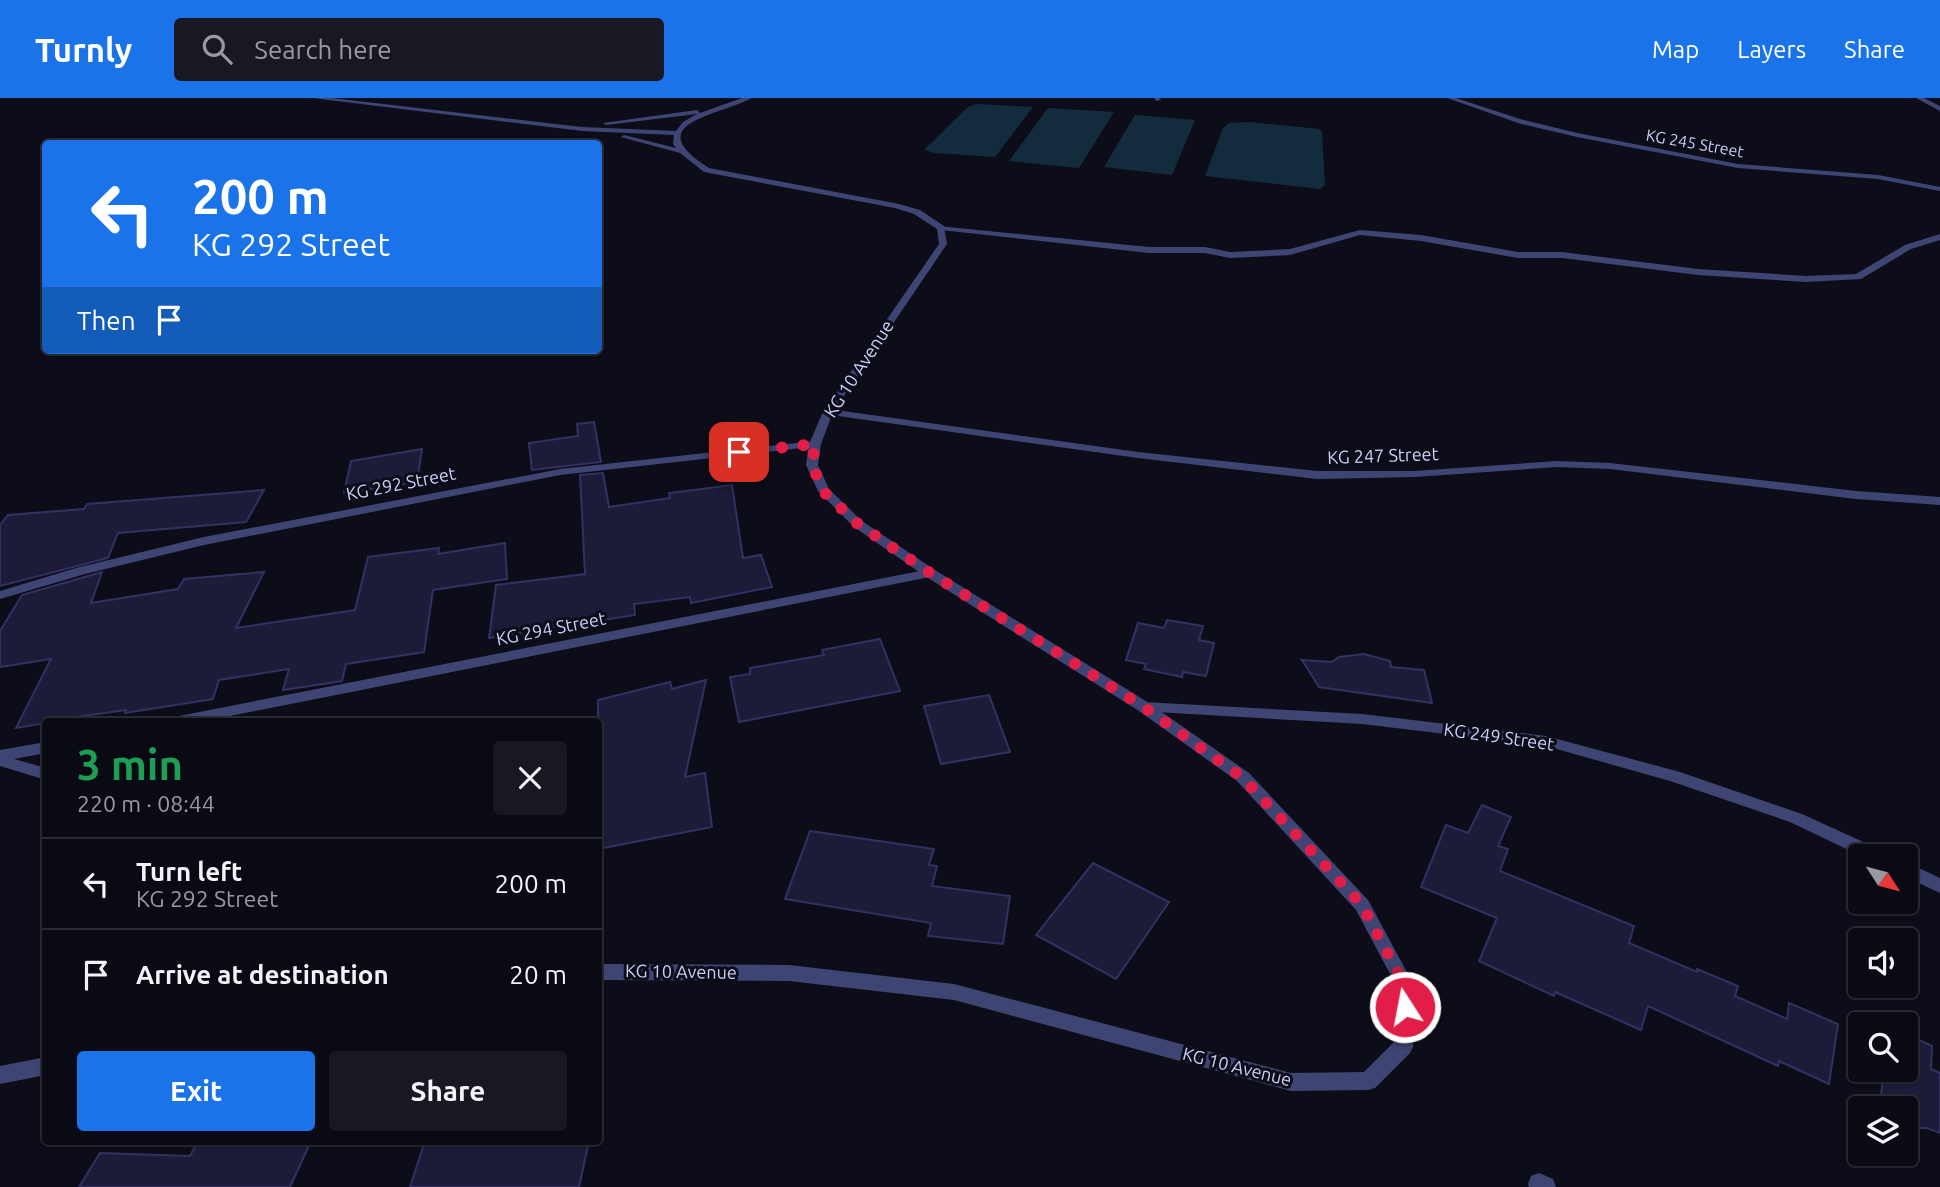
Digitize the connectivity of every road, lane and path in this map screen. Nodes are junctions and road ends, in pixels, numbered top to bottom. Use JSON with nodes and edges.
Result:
{"nodes":[{"id":1,"x":316,"y":98,"type":"edge"},
{"id":2,"x":749,"y":98,"type":"edge"},
{"id":3,"x":1450,"y":98,"type":"edge"},
{"id":4,"x":1919,"y":98,"type":"edge"},
{"id":5,"x":1940,"y":109,"type":"edge"},
{"id":6,"x":712,"y":110,"type":"junction"},
{"id":7,"x":585,"y":127,"type":"junction"},
{"id":8,"x":679,"y":130,"type":"junction"},
{"id":9,"x":680,"y":151,"type":"junction"},
{"id":10,"x":1940,"y":189,"type":"edge"},
{"id":11,"x":941,"y":228,"type":"junction"},
{"id":12,"x":1940,"y":237,"type":"edge"},
{"id":13,"x":828,"y":412,"type":"junction"},
{"id":14,"x":815,"y":444,"type":"junction"},
{"id":15,"x":1940,"y":501,"type":"edge"},
{"id":16,"x":930,"y":573,"type":"junction"},
{"id":17,"x":0,"y":595,"type":"edge"},
{"id":18,"x":1144,"y":707,"type":"junction"},
{"id":19,"x":194,"y":718,"type":"edge"},
{"id":20,"x":42,"y":748,"type":"edge"},
{"id":21,"x":0,"y":758,"type":"edge"},
{"id":22,"x":42,"y":773,"type":"edge"},
{"id":23,"x":1851,"y":844,"type":"edge"},
{"id":24,"x":1918,"y":875,"type":"edge"},
{"id":25,"x":1940,"y":886,"type":"edge"},
{"id":26,"x":602,"y":972,"type":"edge"},
{"id":27,"x":42,"y":1067,"type":"edge"},
{"id":28,"x":0,"y":1075,"type":"edge"}],
"edges":[{"from":1,"to":7,"type":"street"},
{"from":2,"to":6,"type":"street"},
{"from":3,"to":10,"type":"street","name":"KG 245 Street"},
{"from":4,"to":5,"type":"street"},
{"from":6,"to":7,"type":"street"},
{"from":6,"to":8,"type":"street"},
{"from":7,"to":8,"type":"street"},
{"from":7,"to":9,"type":"street"},
{"from":8,"to":9,"type":"street"},
{"from":9,"to":11,"type":"street"},
{"from":11,"to":12,"type":"street"},
{"from":11,"to":13,"type":"street","name":"KG 10 Avenue"},
{"from":13,"to":14,"type":"street","name":"KG 10 Avenue"},
{"from":13,"to":15,"type":"street","name":"KG 247 Street"},
{"from":14,"to":16,"type":"street","name":"KG 10 Avenue"},
{"from":14,"to":17,"type":"street","name":"KG 292 Street"},
{"from":16,"to":18,"type":"street","name":"KG 10 Avenue"},
{"from":16,"to":19,"type":"street","name":"KG 294 Street"},
{"from":18,"to":23,"type":"street","name":"KG 249 Street"},
{"from":18,"to":26,"type":"street","name":"KG 10 Avenue"},
{"from":20,"to":21,"type":"street"},
{"from":21,"to":22,"type":"street"},
{"from":24,"to":25,"type":"street"},
{"from":27,"to":28,"type":"street"}]}
